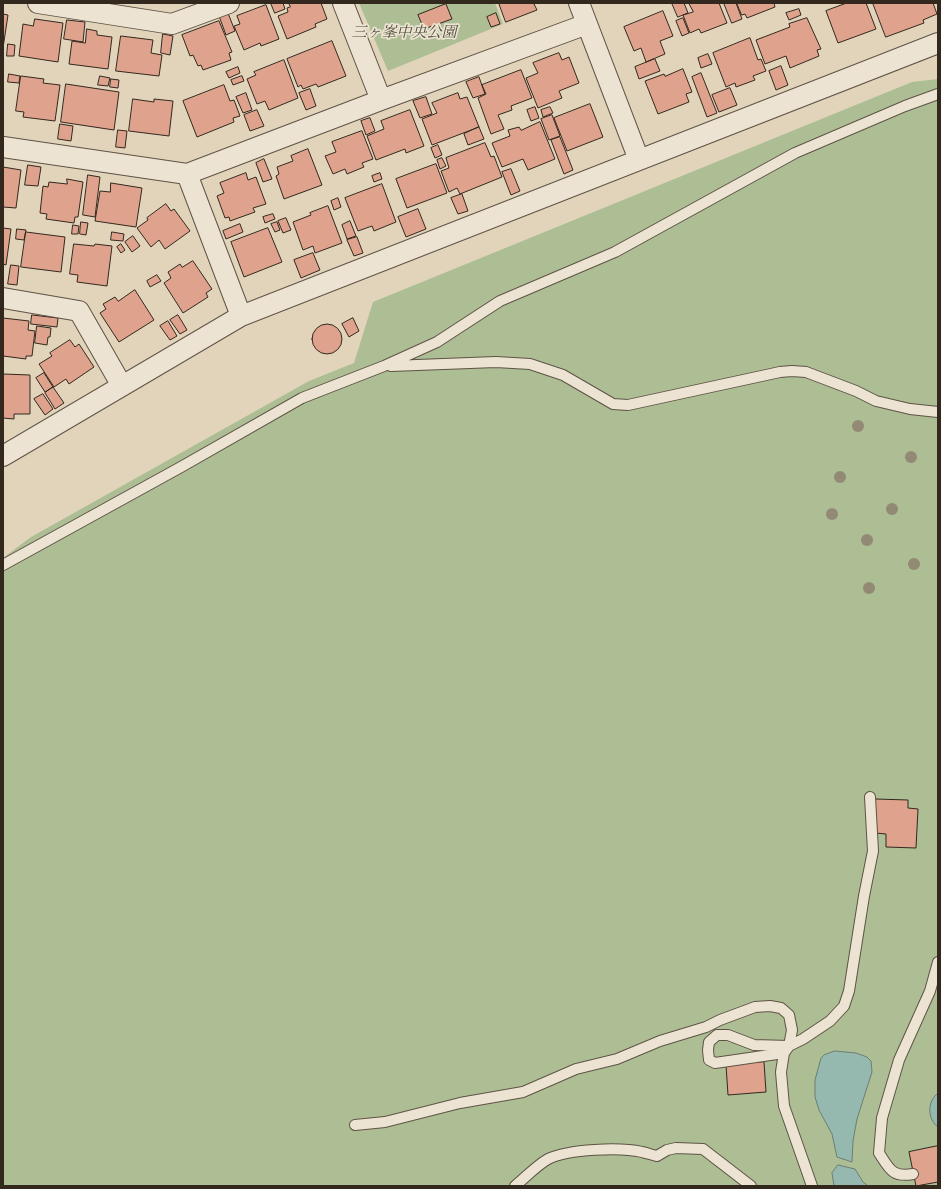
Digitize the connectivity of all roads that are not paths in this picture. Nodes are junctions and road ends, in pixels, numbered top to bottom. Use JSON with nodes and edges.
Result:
{"nodes":[{"id":1,"x":38,"y":3,"type":"edge"},
{"id":2,"x":229,"y":3,"type":"edge"},
{"id":3,"x":343,"y":3,"type":"edge"},
{"id":4,"x":579,"y":3,"type":"edge"},
{"id":5,"x":587,"y":24,"type":"junction"},
{"id":6,"x":938,"y":43,"type":"edge"},
{"id":7,"x":938,"y":94,"type":"edge"},
{"id":8,"x":381,"y":100,"type":"junction"},
{"id":9,"x":3,"y":147,"type":"edge"},
{"id":10,"x":639,"y":160,"type":"junction"},
{"id":11,"x":187,"y":174,"type":"junction"},
{"id":12,"x":3,"y":298,"type":"edge"},
{"id":13,"x":242,"y":316,"type":"junction"},
{"id":14,"x":384,"y":366,"type":"junction"},
{"id":15,"x":122,"y":386,"type":"junction"},
{"id":16,"x":938,"y":412,"type":"edge"},
{"id":17,"x":3,"y":456,"type":"edge"},
{"id":18,"x":3,"y":564,"type":"edge"},
{"id":19,"x":870,"y":797,"type":"dead end"},
{"id":20,"x":938,"y":962,"type":"edge"},
{"id":21,"x":787,"y":1050,"type":"junction"},
{"id":22,"x":354,"y":1125,"type":"dead end"},
{"id":23,"x":913,"y":1174,"type":"dead end"},
{"id":24,"x":515,"y":1186,"type":"edge"},
{"id":25,"x":751,"y":1186,"type":"edge"},
{"id":26,"x":812,"y":1186,"type":"edge"}],
"edges":[{"from":1,"to":2,"type":"street"},
{"from":3,"to":8,"type":"street"},
{"from":4,"to":5,"type":"street"},
{"from":5,"to":8,"type":"street"},
{"from":5,"to":10,"type":"street"},
{"from":6,"to":10,"type":"street"},
{"from":7,"to":14,"type":"lane"},
{"from":8,"to":11,"type":"street"},
{"from":9,"to":11,"type":"street"},
{"from":10,"to":13,"type":"street"},
{"from":11,"to":13,"type":"street"},
{"from":12,"to":15,"type":"street"},
{"from":13,"to":15,"type":"street"},
{"from":14,"to":16,"type":"lane"},
{"from":14,"to":18,"type":"lane"},
{"from":15,"to":17,"type":"street"},
{"from":19,"to":21,"type":"lane"},
{"from":20,"to":23,"type":"lane"},
{"from":21,"to":21,"type":"lane"},
{"from":21,"to":22,"type":"lane"},
{"from":21,"to":26,"type":"lane"},
{"from":24,"to":25,"type":"lane"}]}
